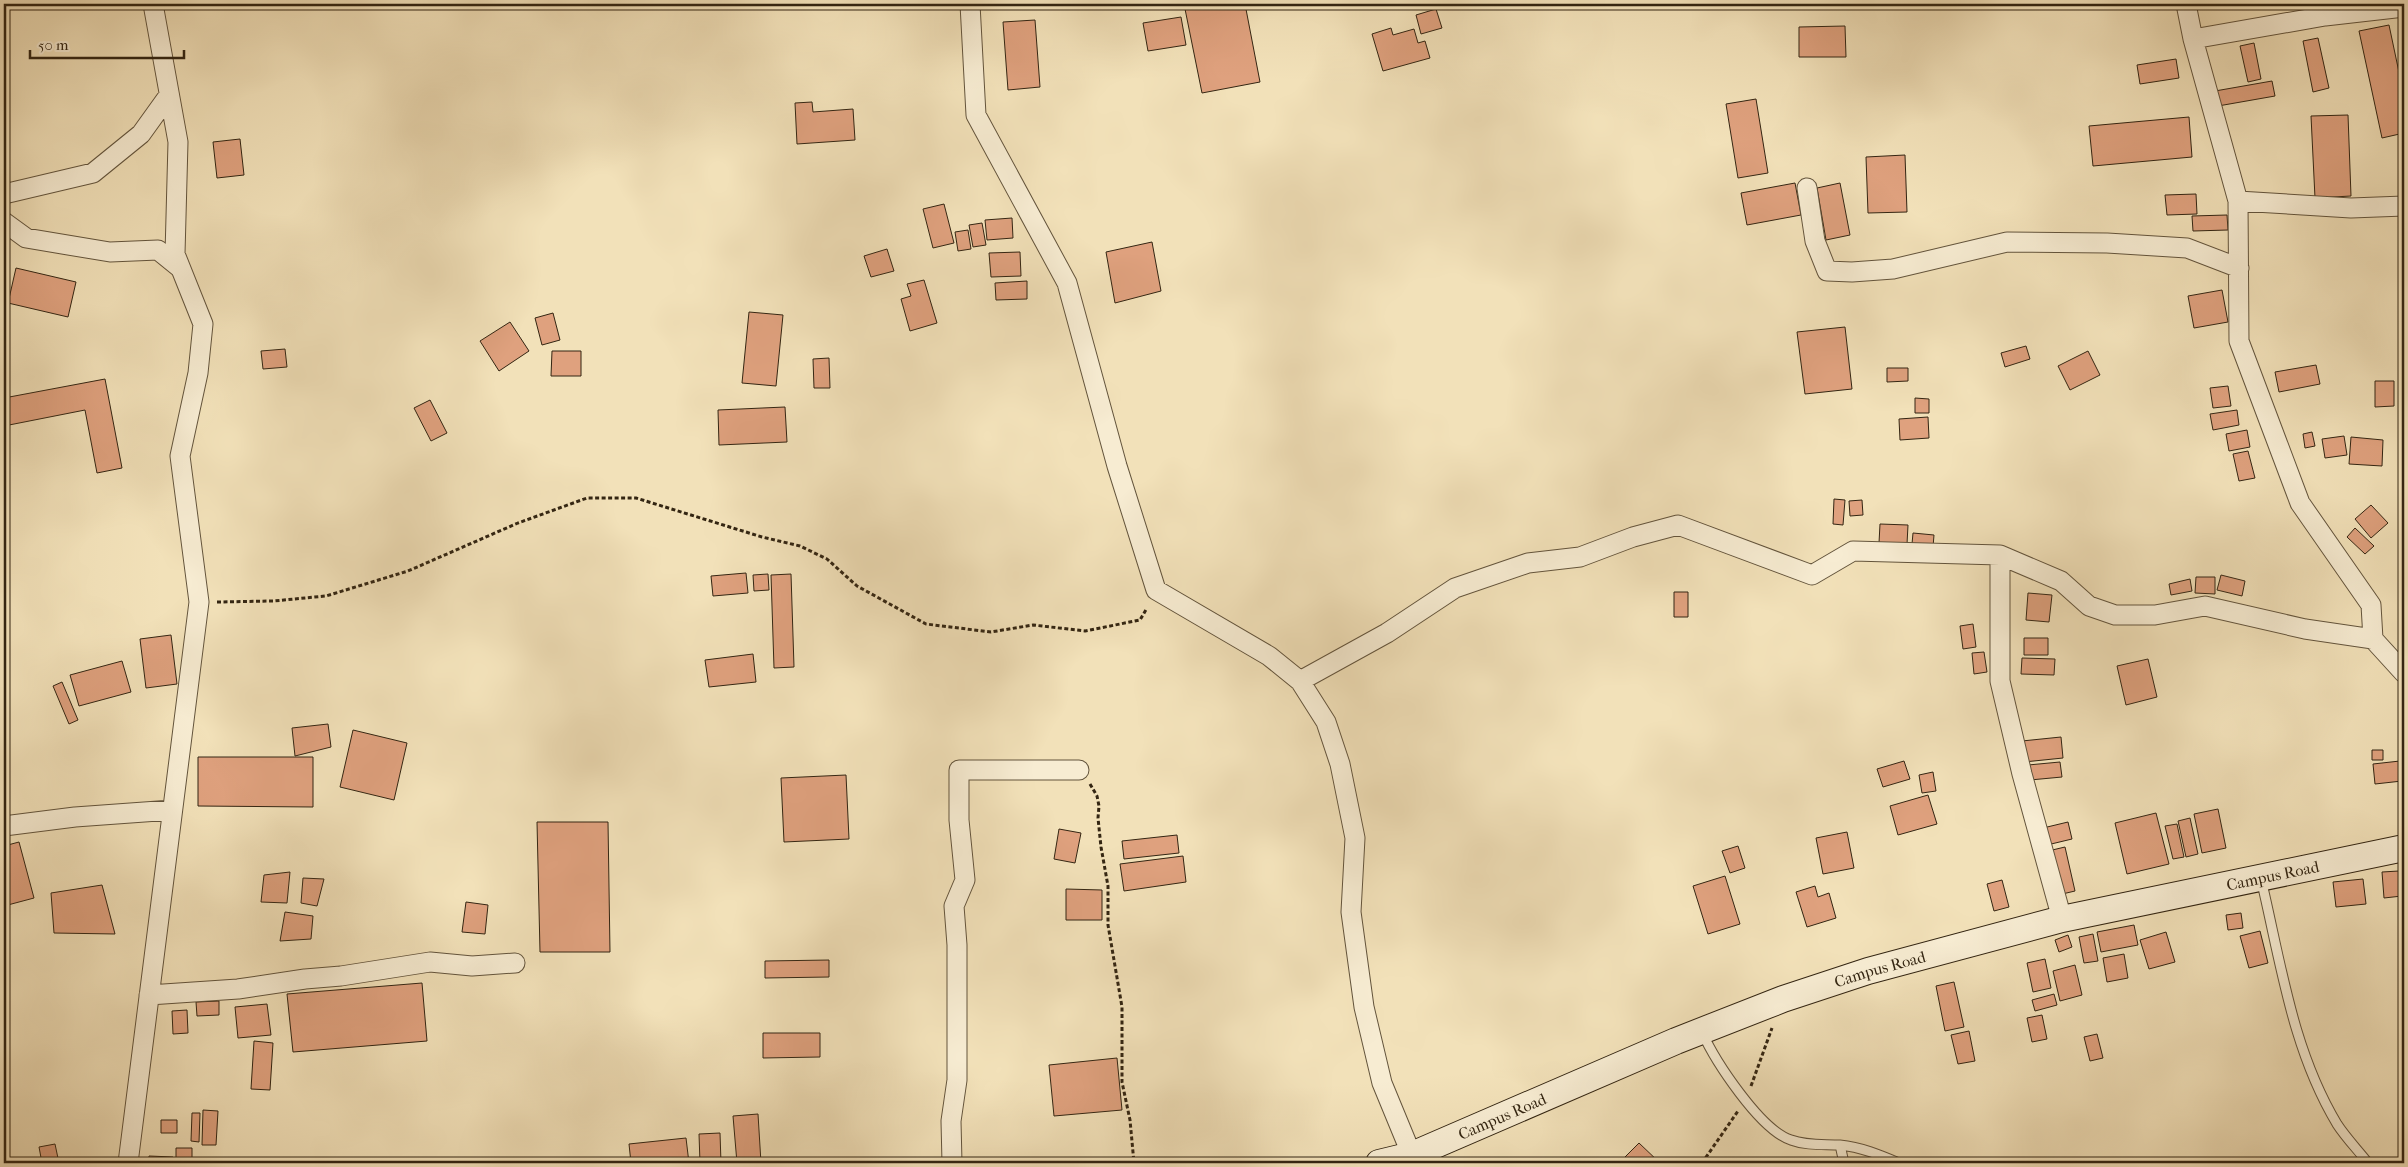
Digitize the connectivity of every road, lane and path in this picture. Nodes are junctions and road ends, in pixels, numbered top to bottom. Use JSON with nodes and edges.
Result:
{"nodes":[{"id":1,"x":153,"y":4,"type":"edge"},
{"id":2,"x":970,"y":4,"type":"edge"},
{"id":3,"x":2186,"y":4,"type":"edge"},
{"id":4,"x":2404,"y":7,"type":"edge"},
{"id":5,"x":2193,"y":39,"type":"junction"},
{"id":6,"x":169,"y":95,"type":"junction"},
{"id":7,"x":1807,"y":188,"type":"dead end"},
{"id":8,"x":4,"y":194,"type":"edge"},
{"id":9,"x":2238,"y":201,"type":"junction"},
{"id":10,"x":2404,"y":206,"type":"edge"},
{"id":11,"x":4,"y":222,"type":"edge"},
{"id":12,"x":180,"y":266,"type":"junction"},
{"id":13,"x":2239,"y":268,"type":"junction"},
{"id":14,"x":2000,"y":556,"type":"junction"},
{"id":15,"x":1156,"y":590,"type":"junction"},
{"id":16,"x":199,"y":602,"type":"junction"},
{"id":17,"x":2373,"y":639,"type":"junction"},
{"id":18,"x":2404,"y":673,"type":"edge"},
{"id":19,"x":1300,"y":681,"type":"junction"},
{"id":20,"x":1079,"y":770,"type":"joint"},
{"id":21,"x":172,"y":810,"type":"junction"},
{"id":22,"x":4,"y":826,"type":"edge"},
{"id":23,"x":2404,"y":848,"type":"edge"},
{"id":24,"x":2260,"y":877,"type":"junction"},
{"id":25,"x":2062,"y":919,"type":"junction"},
{"id":26,"x":515,"y":963,"type":"dead end"},
{"id":27,"x":149,"y":996,"type":"junction"},
{"id":28,"x":1702,"y":1031,"type":"junction"},
{"id":29,"x":1840,"y":1145,"type":"junction"},
{"id":30,"x":1413,"y":1159,"type":"edge"},
{"id":31,"x":128,"y":1163,"type":"edge"},
{"id":32,"x":952,"y":1163,"type":"edge"},
{"id":33,"x":1134,"y":1163,"type":"edge"},
{"id":34,"x":1379,"y":1163,"type":"edge"},
{"id":35,"x":1844,"y":1163,"type":"edge"},
{"id":36,"x":1899,"y":1163,"type":"edge"},
{"id":37,"x":2368,"y":1163,"type":"edge"}],
"edges":[{"from":1,"to":6,"type":"street"},
{"from":2,"to":15,"type":"street"},
{"from":3,"to":5,"type":"street"},
{"from":4,"to":5,"type":"street"},
{"from":5,"to":9,"type":"street"},
{"from":6,"to":8,"type":"street"},
{"from":6,"to":12,"type":"street"},
{"from":7,"to":13,"type":"street"},
{"from":9,"to":10,"type":"street"},
{"from":9,"to":13,"type":"street"},
{"from":11,"to":12,"type":"street"},
{"from":12,"to":16,"type":"street"},
{"from":13,"to":17,"type":"street"},
{"from":14,"to":17,"type":"street"},
{"from":14,"to":19,"type":"street"},
{"from":14,"to":25,"type":"street"},
{"from":15,"to":16,"type":"path"},
{"from":15,"to":19,"type":"street"},
{"from":16,"to":21,"type":"street"},
{"from":17,"to":18,"type":"street"},
{"from":19,"to":30,"type":"street"},
{"from":20,"to":32,"type":"street"},
{"from":20,"to":33,"type":"path"},
{"from":21,"to":22,"type":"street"},
{"from":21,"to":27,"type":"street"},
{"from":23,"to":24,"type":"street","name":"Campus Road"},
{"from":24,"to":25,"type":"street","name":"Campus Road"},
{"from":24,"to":37,"type":"lane"},
{"from":25,"to":28,"type":"street","name":"Campus Road"},
{"from":26,"to":27,"type":"street"},
{"from":27,"to":31,"type":"street"},
{"from":28,"to":29,"type":"lane"},
{"from":28,"to":30,"type":"street","name":"Campus Road"},
{"from":29,"to":35,"type":"lane"},
{"from":29,"to":36,"type":"lane"},
{"from":30,"to":34,"type":"street","name":"Campus Road"}]}
